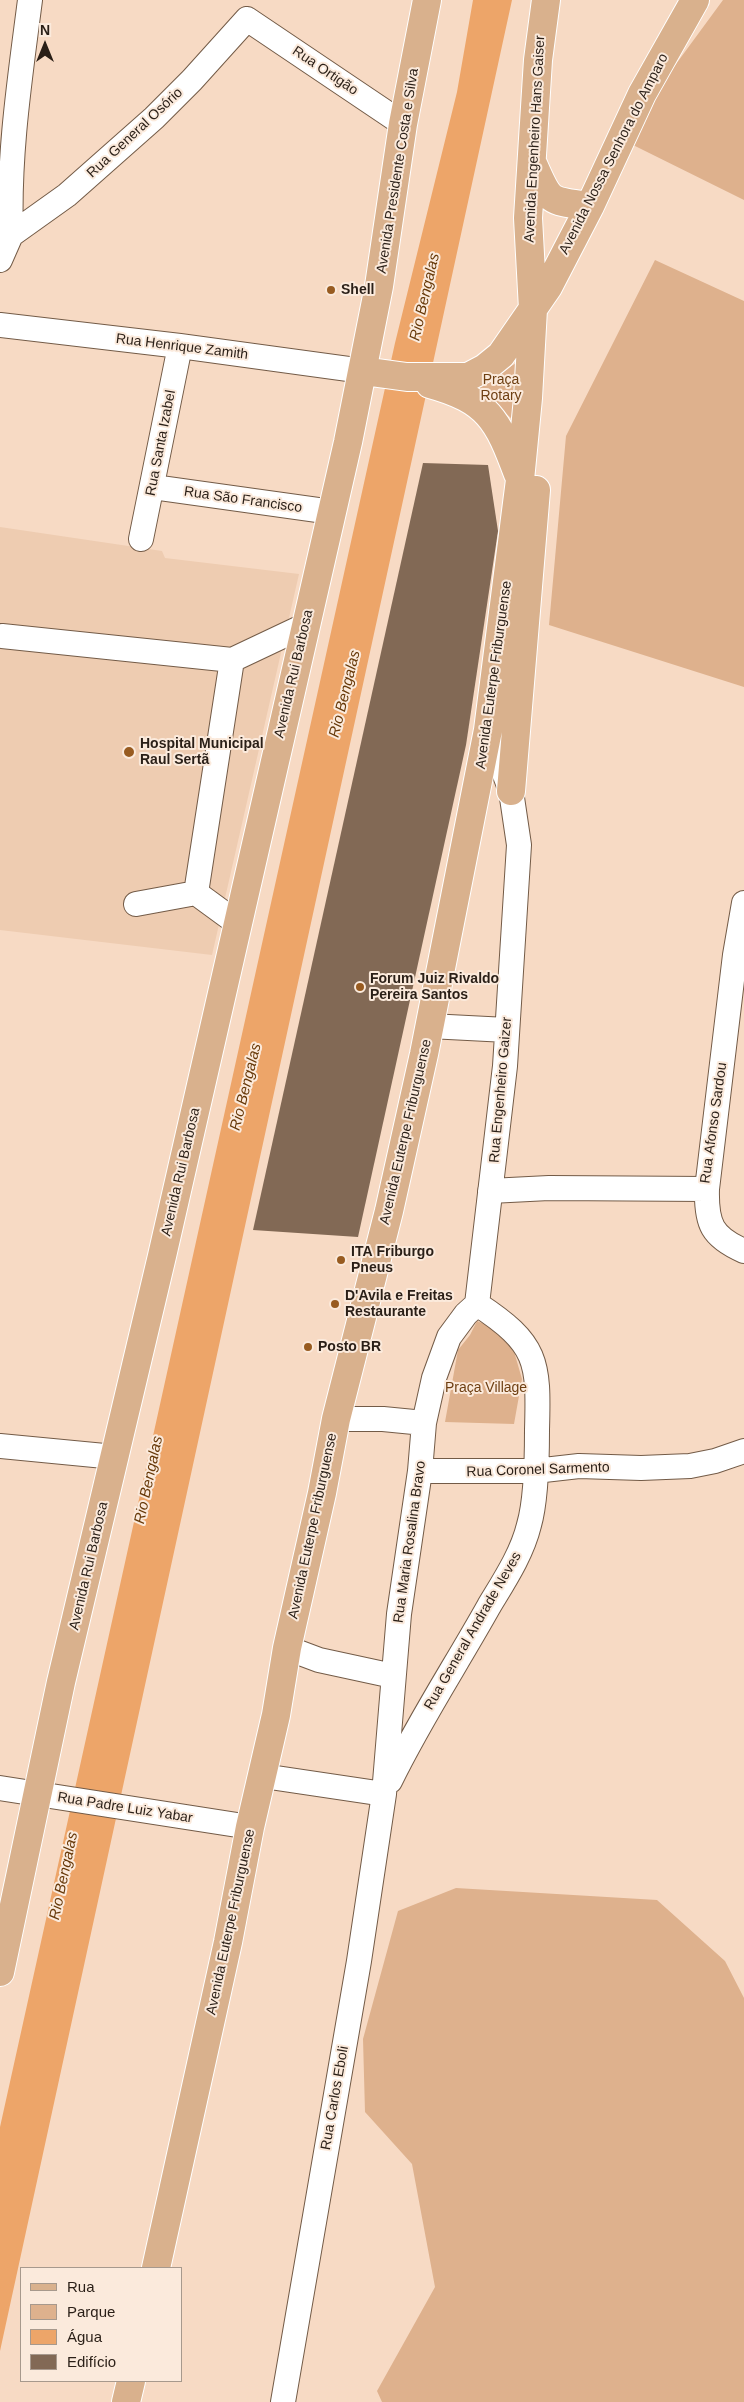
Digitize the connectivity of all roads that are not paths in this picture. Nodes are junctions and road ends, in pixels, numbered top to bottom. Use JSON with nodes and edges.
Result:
{"nodes":[{"id":1,"x":30,"y":0,"type":"edge"},
{"id":2,"x":427,"y":0,"type":"edge"},
{"id":3,"x":546,"y":0,"type":"edge"},
{"id":4,"x":695,"y":0,"type":"edge"},
{"id":5,"x":248,"y":9,"type":"edge"},
{"id":6,"x":403,"y":124,"type":"junction"},
{"id":7,"x":533,"y":162,"type":"junction"},
{"id":8,"x":590,"y":206,"type":"junction"},
{"id":9,"x":11,"y":235,"type":"junction"},
{"id":10,"x":0,"y":260,"type":"edge"},
{"id":11,"x":548,"y":287,"type":"junction"},
{"id":12,"x":533,"y":309,"type":"junction"},
{"id":13,"x":0,"y":325,"type":"edge"},
{"id":14,"x":180,"y":346,"type":"junction"},
{"id":15,"x":363,"y":371,"type":"junction"},
{"id":16,"x":407,"y":377,"type":"junction"},
{"id":17,"x":520,"y":480,"type":"junction"},
{"id":18,"x":153,"y":488,"type":"junction"},
{"id":19,"x":332,"y":512,"type":"junction"},
{"id":20,"x":141,"y":539,"type":"dead end"},
{"id":21,"x":306,"y":625,"type":"junction"},
{"id":22,"x":2,"y":636,"type":"dead end"},
{"id":23,"x":232,"y":660,"type":"junction"},
{"id":24,"x":488,"y":730,"type":"junction"},
{"id":25,"x":511,"y":792,"type":"junction"},
{"id":26,"x":196,"y":893,"type":"junction"},
{"id":27,"x":744,"y":903,"type":"edge"},
{"id":28,"x":136,"y":904,"type":"dead end"},
{"id":29,"x":237,"y":923,"type":"junction"},
{"id":30,"x":429,"y":1026,"type":"junction"},
{"id":31,"x":507,"y":1030,"type":"junction"},
{"id":32,"x":707,"y":1189,"type":"junction"},
{"id":33,"x":490,"y":1191,"type":"junction"},
{"id":34,"x":744,"y":1251,"type":"edge"},
{"id":35,"x":477,"y":1304,"type":"junction"},
{"id":36,"x":336,"y":1419,"type":"junction"},
{"id":37,"x":424,"y":1423,"type":"junction"},
{"id":38,"x":0,"y":1446,"type":"edge"},
{"id":39,"x":744,"y":1451,"type":"edge"},
{"id":40,"x":115,"y":1457,"type":"junction"},
{"id":41,"x":420,"y":1471,"type":"junction"},
{"id":42,"x":534,"y":1471,"type":"junction"},
{"id":43,"x":287,"y":1648,"type":"junction"},
{"id":44,"x":394,"y":1676,"type":"junction"},
{"id":45,"x":263,"y":1776,"type":"junction"},
{"id":46,"x":0,"y":1788,"type":"edge"},
{"id":47,"x":384,"y":1794,"type":"junction"},
{"id":48,"x":37,"y":1795,"type":"junction"},
{"id":49,"x":250,"y":1828,"type":"junction"},
{"id":50,"x":0,"y":1972,"type":"edge"},
{"id":51,"x":156,"y":2267,"type":"edge"},
{"id":52,"x":131,"y":2382,"type":"edge"},
{"id":53,"x":126,"y":2402,"type":"edge"},
{"id":54,"x":283,"y":2402,"type":"edge"}],
"edges":[{"from":1,"to":9,"type":"street"},
{"from":2,"to":6,"type":"main road","name":"Avenida Presidente Costa e Silva"},
{"from":3,"to":7,"type":"main road","name":"Avenida Engenheiro Hans Gaiser"},
{"from":4,"to":8,"type":"main road","name":"Avenida Nossa Senhora do Amparo"},
{"from":5,"to":6,"type":"street","name":"Rua Ortigão"},
{"from":5,"to":9,"type":"street","name":"Rua General Osório"},
{"from":6,"to":15,"type":"main road","name":"Avenida Presidente Costa e Silva"},
{"from":7,"to":8,"type":"main road"},
{"from":7,"to":12,"type":"main road","name":"Avenida Engenheiro Hans Gaiser"},
{"from":8,"to":11,"type":"main road","name":"Avenida Nossa Senhora do Amparo"},
{"from":9,"to":10,"type":"street"},
{"from":11,"to":12,"type":"main road","name":"Avenida Nossa Senhora do Amparo"},
{"from":11,"to":25,"type":"main road"},
{"from":12,"to":16,"type":"main road","name":"Avenida Nossa Senhora do Amparo"},
{"from":12,"to":17,"type":"main road","name":"Avenida Euterpe Friburguense"},
{"from":13,"to":14,"type":"street","name":"Rua Henrique Zamith"},
{"from":14,"to":15,"type":"street","name":"Rua Henrique Zamith"},
{"from":14,"to":18,"type":"street","name":"Rua Santa Izabel"},
{"from":15,"to":16,"type":"main road"},
{"from":15,"to":19,"type":"main road","name":"Avenida Rui Barbosa"},
{"from":16,"to":17,"type":"main road"},
{"from":17,"to":24,"type":"main road","name":"Avenida Euterpe Friburguense"},
{"from":18,"to":19,"type":"street","name":"Rua São Francisco"},
{"from":18,"to":20,"type":"street","name":"Rua Santa Izabel"},
{"from":19,"to":21,"type":"main road","name":"Avenida Rui Barbosa"},
{"from":21,"to":23,"type":"street"},
{"from":21,"to":29,"type":"main road","name":"Avenida Rui Barbosa"},
{"from":22,"to":23,"type":"street"},
{"from":23,"to":26,"type":"street"},
{"from":24,"to":25,"type":"street","name":"Rua Engenheiro Gaizer"},
{"from":24,"to":30,"type":"main road","name":"Avenida Euterpe Friburguense"},
{"from":25,"to":31,"type":"street","name":"Rua Engenheiro Gaizer"},
{"from":26,"to":28,"type":"street"},
{"from":26,"to":29,"type":"street"},
{"from":27,"to":32,"type":"street","name":"Rua Afonso Sardou"},
{"from":29,"to":40,"type":"main road","name":"Avenida Rui Barbosa"},
{"from":30,"to":31,"type":"street"},
{"from":30,"to":36,"type":"main road","name":"Avenida Euterpe Friburguense"},
{"from":31,"to":33,"type":"street","name":"Rua Engenheiro Gaizer"},
{"from":32,"to":33,"type":"street","name":"Rua Afonso Sardou"},
{"from":32,"to":34,"type":"street"},
{"from":33,"to":35,"type":"street","name":"Rua Engenheiro Gaizer"},
{"from":35,"to":37,"type":"street","name":"Rua Maria Rosalina Bravo"},
{"from":35,"to":42,"type":"street","name":"Rua General Andrade Neves"},
{"from":36,"to":37,"type":"street"},
{"from":36,"to":43,"type":"main road","name":"Avenida Euterpe Friburguense"},
{"from":37,"to":41,"type":"street","name":"Rua Maria Rosalina Bravo"},
{"from":38,"to":40,"type":"street"},
{"from":39,"to":42,"type":"street","name":"Rua Coronel Sarmento"},
{"from":40,"to":48,"type":"main road","name":"Avenida Rui Barbosa"},
{"from":41,"to":42,"type":"street","name":"Rua Coronel Sarmento"},
{"from":41,"to":44,"type":"street","name":"Rua Maria Rosalina Bravo"},
{"from":42,"to":47,"type":"street","name":"Rua General Andrade Neves"},
{"from":43,"to":44,"type":"street"},
{"from":43,"to":45,"type":"main road","name":"Avenida Euterpe Friburguense"},
{"from":44,"to":47,"type":"street","name":"Rua Maria Rosalina Bravo"},
{"from":45,"to":47,"type":"street"},
{"from":45,"to":49,"type":"main road","name":"Avenida Euterpe Friburguense"},
{"from":46,"to":48,"type":"street","name":"Rua Padre Luiz Yabar"},
{"from":47,"to":54,"type":"street","name":"Rua Carlos Eboli"},
{"from":48,"to":49,"type":"street","name":"Rua Padre Luiz Yabar"},
{"from":48,"to":50,"type":"main road","name":"Avenida Rui Barbosa"},
{"from":49,"to":51,"type":"main road","name":"Avenida Euterpe Friburguense"},
{"from":52,"to":53,"type":"main road"}]}
